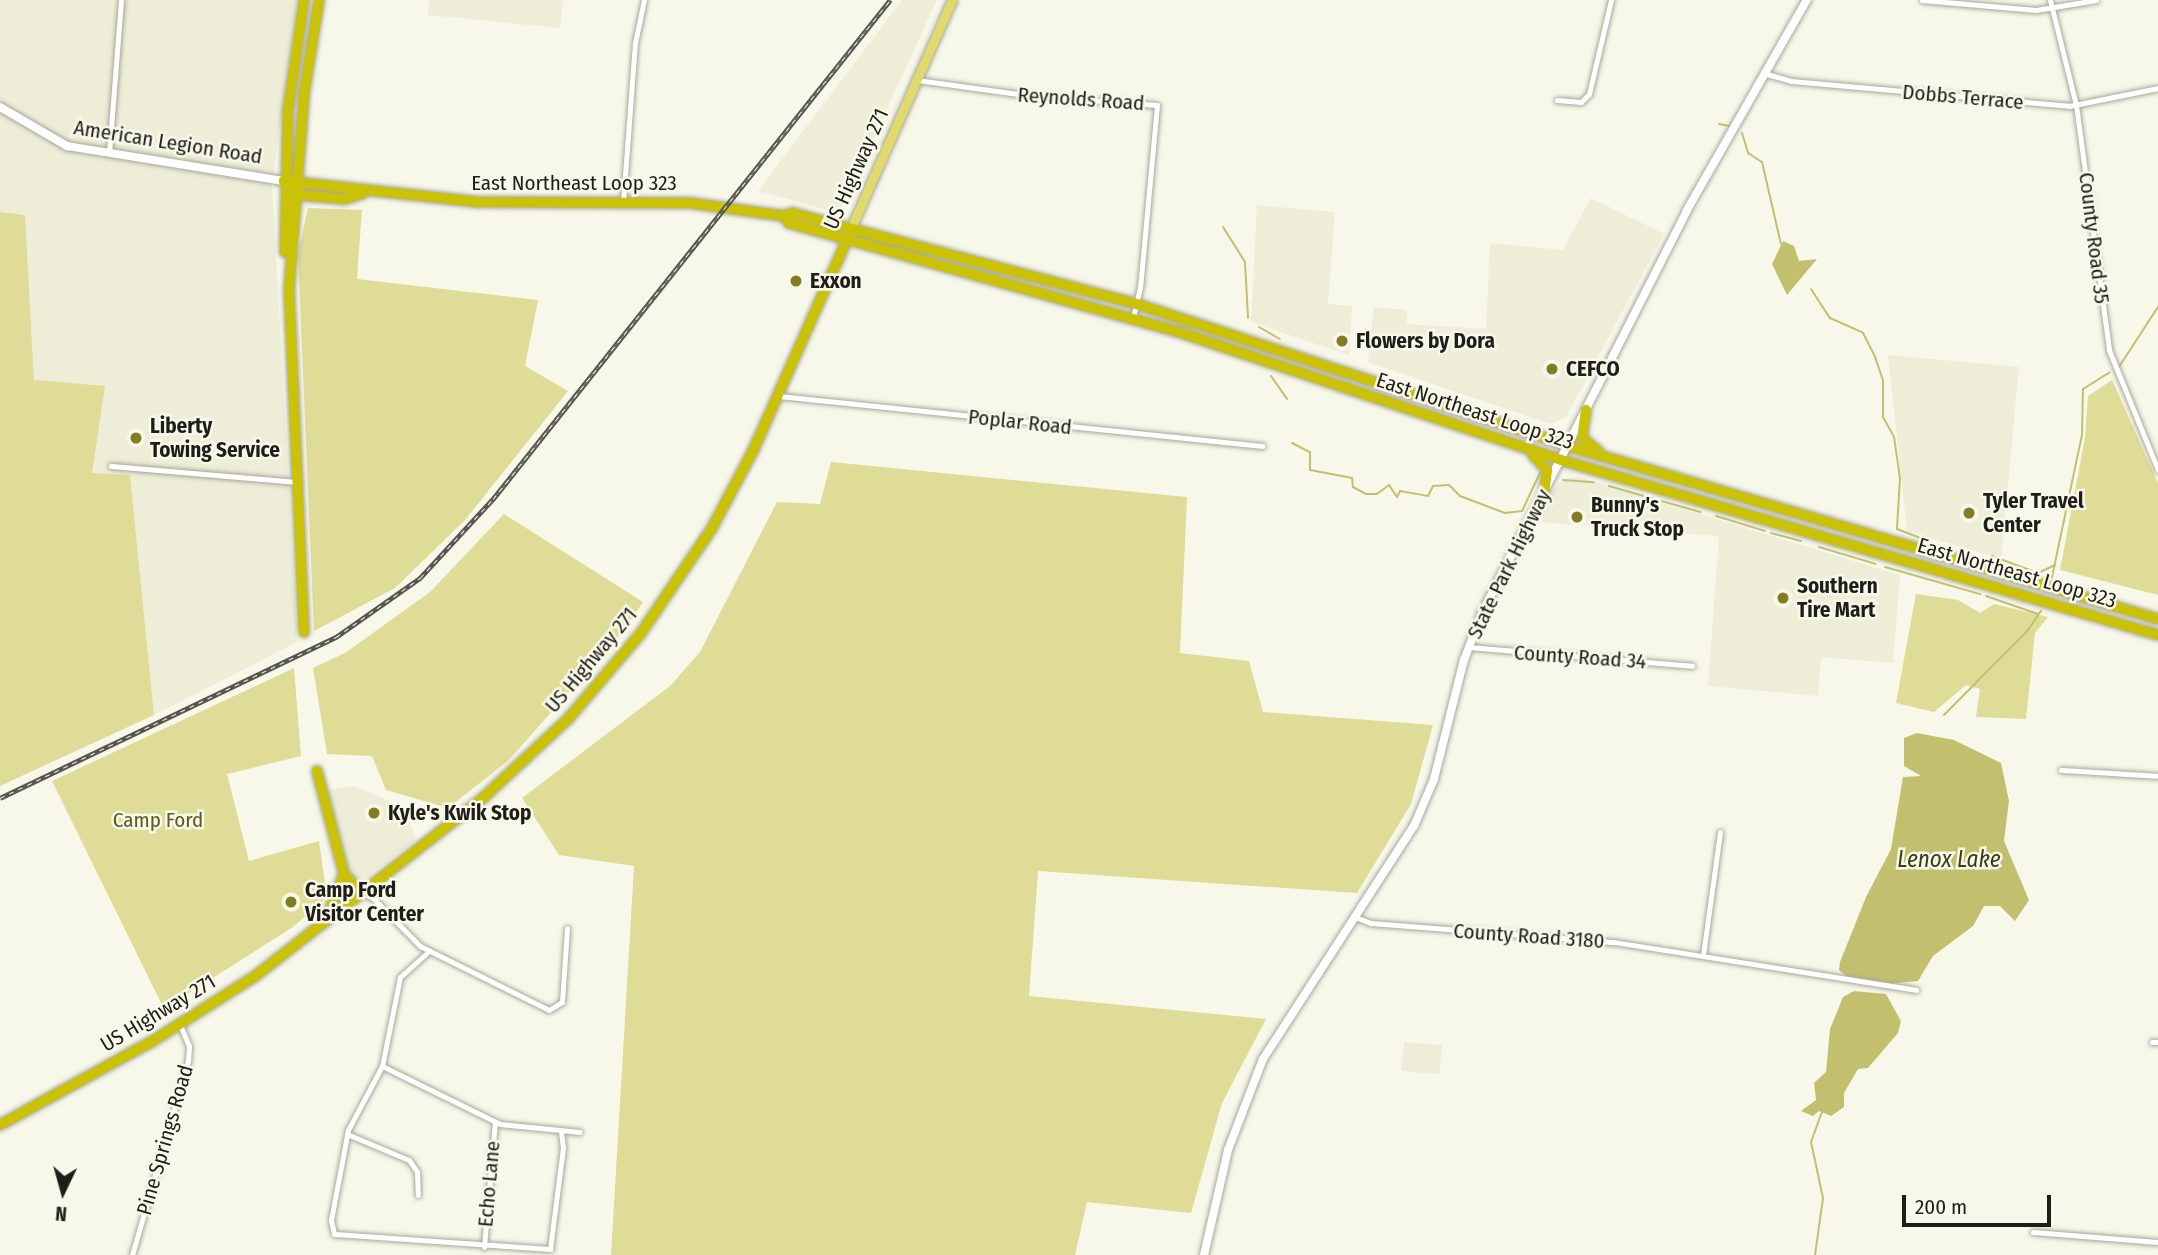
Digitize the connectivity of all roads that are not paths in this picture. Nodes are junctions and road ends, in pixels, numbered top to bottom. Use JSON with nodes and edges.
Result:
{"nodes":[{"id":1,"x":121,"y":0,"type":"edge"},
{"id":2,"x":304,"y":0,"type":"edge"},
{"id":3,"x":319,"y":0,"type":"edge"},
{"id":4,"x":644,"y":0,"type":"edge"},
{"id":5,"x":952,"y":0,"type":"edge"},
{"id":6,"x":1611,"y":0,"type":"edge"},
{"id":7,"x":1807,"y":0,"type":"edge"},
{"id":8,"x":1922,"y":0,"type":"edge"},
{"id":9,"x":2050,"y":0,"type":"edge"},
{"id":10,"x":2096,"y":0,"type":"edge"},
{"id":11,"x":2052,"y":8,"type":"junction"},
{"id":12,"x":294,"y":54,"type":"junction"},
{"id":13,"x":309,"y":57,"type":"junction"},
{"id":14,"x":1767,"y":74,"type":"junction"},
{"id":15,"x":917,"y":80,"type":"junction"},
{"id":16,"x":2158,"y":88,"type":"edge"},
{"id":17,"x":1557,"y":100,"type":"dead end"},
{"id":18,"x":2076,"y":105,"type":"junction"},
{"id":19,"x":0,"y":107,"type":"edge"},
{"id":20,"x":109,"y":153,"type":"junction"},
{"id":21,"x":284,"y":181,"type":"junction"},
{"id":22,"x":298,"y":182,"type":"junction"},
{"id":23,"x":363,"y":193,"type":"junction"},
{"id":24,"x":298,"y":195,"type":"junction"},
{"id":25,"x":623,"y":203,"type":"junction"},
{"id":26,"x":850,"y":233,"type":"junction"},
{"id":27,"x":959,"y":253,"type":"junction"},
{"id":28,"x":956,"y":267,"type":"junction"},
{"id":29,"x":1042,"y":275,"type":"junction"},
{"id":30,"x":289,"y":290,"type":"junction"},
{"id":31,"x":1037,"y":290,"type":"junction"},
{"id":32,"x":1137,"y":303,"type":"junction"},
{"id":33,"x":1133,"y":318,"type":"junction"},
{"id":34,"x":1187,"y":319,"type":"junction"},
{"id":35,"x":1182,"y":333,"type":"junction"},
{"id":36,"x":1297,"y":356,"type":"junction"},
{"id":37,"x":1292,"y":370,"type":"junction"},
{"id":38,"x":779,"y":396,"type":"junction"},
{"id":39,"x":1454,"y":410,"type":"junction"},
{"id":40,"x":1586,"y":410,"type":"junction"},
{"id":41,"x":1448,"y":424,"type":"junction"},
{"id":42,"x":1262,"y":446,"type":"dead end"},
{"id":43,"x":1568,"y":446,"type":"junction"},
{"id":44,"x":1524,"y":449,"type":"junction"},
{"id":45,"x":1614,"y":459,"type":"junction"},
{"id":46,"x":1561,"y":460,"type":"junction"},
{"id":47,"x":111,"y":466,"type":"dead end"},
{"id":48,"x":2158,"y":470,"type":"edge"},
{"id":49,"x":1674,"y":477,"type":"junction"},
{"id":50,"x":297,"y":482,"type":"junction"},
{"id":51,"x":1670,"y":492,"type":"junction"},
{"id":52,"x":1544,"y":494,"type":"junction"},
{"id":53,"x":1815,"y":518,"type":"junction"},
{"id":54,"x":1811,"y":533,"type":"junction"},
{"id":55,"x":1925,"y":550,"type":"junction"},
{"id":56,"x":1920,"y":565,"type":"junction"},
{"id":57,"x":2158,"y":619,"type":"edge"},
{"id":58,"x":304,"y":632,"type":"dead end"},
{"id":59,"x":2158,"y":635,"type":"edge"},
{"id":60,"x":1468,"y":647,"type":"junction"},
{"id":61,"x":1692,"y":666,"type":"dead end"},
{"id":62,"x":2061,"y":770,"type":"dead end"},
{"id":63,"x":317,"y":771,"type":"dead end"},
{"id":64,"x":2158,"y":776,"type":"edge"},
{"id":65,"x":1720,"y":832,"type":"dead end"},
{"id":66,"x":344,"y":874,"type":"junction"},
{"id":67,"x":377,"y":882,"type":"junction"},
{"id":68,"x":362,"y":893,"type":"junction"},
{"id":69,"x":1355,"y":917,"type":"junction"},
{"id":70,"x":325,"y":923,"type":"junction"},
{"id":71,"x":568,"y":928,"type":"dead end"},
{"id":72,"x":429,"y":951,"type":"junction"},
{"id":73,"x":1703,"y":955,"type":"junction"},
{"id":74,"x":1916,"y":990,"type":"dead end"},
{"id":75,"x":180,"y":1025,"type":"junction"},
{"id":76,"x":382,"y":1066,"type":"junction"},
{"id":77,"x":495,"y":1122,"type":"junction"},
{"id":78,"x":0,"y":1125,"type":"edge"},
{"id":79,"x":561,"y":1131,"type":"junction"},
{"id":80,"x":580,"y":1132,"type":"dead end"},
{"id":81,"x":347,"y":1134,"type":"junction"},
{"id":82,"x":418,"y":1195,"type":"dead end"},
{"id":83,"x":2033,"y":1232,"type":"dead end"},
{"id":84,"x":2158,"y":1242,"type":"edge"},
{"id":85,"x":484,"y":1247,"type":"junction"},
{"id":86,"x":132,"y":1255,"type":"edge"},
{"id":87,"x":1204,"y":1255,"type":"edge"}],
"edges":[{"from":1,"to":20,"type":"street"},
{"from":2,"to":12,"type":"highway"},
{"from":3,"to":13,"type":"highway"},
{"from":4,"to":25,"type":"street"},
{"from":5,"to":15,"type":"main road","name":"US Highway 271"},
{"from":6,"to":17,"type":"street"},
{"from":7,"to":14,"type":"main road","name":"State Park Highway"},
{"from":8,"to":11,"type":"street"},
{"from":9,"to":11,"type":"street","name":"County Road 35"},
{"from":10,"to":11,"type":"street"},
{"from":11,"to":18,"type":"street","name":"County Road 35"},
{"from":12,"to":13,"type":"highway"},
{"from":12,"to":21,"type":"highway"},
{"from":13,"to":22,"type":"highway"},
{"from":14,"to":18,"type":"street","name":"Dobbs Terrace"},
{"from":14,"to":40,"type":"main road","name":"State Park Highway"},
{"from":15,"to":26,"type":"main road","name":"US Highway 271"},
{"from":15,"to":32,"type":"street","name":"Reynolds Road"},
{"from":16,"to":18,"type":"street","name":"Dobbs Terrace"},
{"from":18,"to":48,"type":"street","name":"County Road 35"},
{"from":19,"to":20,"type":"main road","name":"American Legion Road"},
{"from":20,"to":21,"type":"main road","name":"American Legion Road"},
{"from":21,"to":22,"type":"highway","name":"American Legion Road"},
{"from":21,"to":24,"type":"highway"},
{"from":21,"to":30,"type":"highway"},
{"from":22,"to":23,"type":"highway","name":"East Northeast Loop 323"},
{"from":22,"to":24,"type":"highway"},
{"from":23,"to":24,"type":"highway","name":"East Northeast Loop 323"},
{"from":23,"to":25,"type":"highway","name":"East Northeast Loop 323"},
{"from":24,"to":30,"type":"highway"},
{"from":25,"to":26,"type":"highway","name":"East Northeast Loop 323"},
{"from":26,"to":27,"type":"highway","name":"East Northeast Loop 323"},
{"from":26,"to":28,"type":"highway","name":"East Northeast Loop 323"},
{"from":26,"to":38,"type":"highway","name":"US Highway 271"},
{"from":27,"to":28,"type":"highway"},
{"from":27,"to":29,"type":"highway","name":"East Northeast Loop 323"},
{"from":28,"to":31,"type":"highway","name":"East Northeast Loop 323"},
{"from":29,"to":31,"type":"highway"},
{"from":29,"to":32,"type":"highway","name":"East Northeast Loop 323"},
{"from":30,"to":50,"type":"highway"},
{"from":31,"to":33,"type":"highway","name":"East Northeast Loop 323"},
{"from":32,"to":33,"type":"street","name":"Reynolds Road"},
{"from":32,"to":34,"type":"highway","name":"East Northeast Loop 323"},
{"from":33,"to":35,"type":"highway","name":"East Northeast Loop 323"},
{"from":34,"to":35,"type":"highway"},
{"from":34,"to":36,"type":"highway","name":"East Northeast Loop 323"},
{"from":35,"to":37,"type":"highway","name":"East Northeast Loop 323"},
{"from":36,"to":37,"type":"highway"},
{"from":36,"to":39,"type":"highway","name":"East Northeast Loop 323"},
{"from":37,"to":41,"type":"highway","name":"East Northeast Loop 323"},
{"from":38,"to":42,"type":"street","name":"Poplar Road"},
{"from":38,"to":67,"type":"highway","name":"US Highway 271"},
{"from":39,"to":41,"type":"highway"},
{"from":39,"to":43,"type":"highway","name":"East Northeast Loop 323"},
{"from":40,"to":43,"type":"main road","name":"State Park Highway"},
{"from":40,"to":45,"type":"highway"},
{"from":41,"to":44,"type":"highway","name":"East Northeast Loop 323"},
{"from":43,"to":45,"type":"highway","name":"East Northeast Loop 323"},
{"from":43,"to":46,"type":"main road","name":"State Park Highway"},
{"from":44,"to":46,"type":"highway","name":"East Northeast Loop 323"},
{"from":44,"to":52,"type":"highway"},
{"from":45,"to":49,"type":"highway","name":"East Northeast Loop 323"},
{"from":46,"to":51,"type":"highway","name":"East Northeast Loop 323"},
{"from":46,"to":52,"type":"main road","name":"State Park Highway"},
{"from":47,"to":50,"type":"street"},
{"from":49,"to":51,"type":"highway"},
{"from":49,"to":53,"type":"highway","name":"East Northeast Loop 323"},
{"from":50,"to":58,"type":"highway"},
{"from":51,"to":54,"type":"highway","name":"East Northeast Loop 323"},
{"from":52,"to":60,"type":"main road","name":"State Park Highway"},
{"from":53,"to":54,"type":"highway"},
{"from":53,"to":55,"type":"highway","name":"East Northeast Loop 323"},
{"from":54,"to":56,"type":"highway","name":"East Northeast Loop 323"},
{"from":55,"to":56,"type":"highway"},
{"from":55,"to":57,"type":"highway","name":"East Northeast Loop 323"},
{"from":56,"to":59,"type":"highway","name":"East Northeast Loop 323"},
{"from":60,"to":61,"type":"street","name":"County Road 34"},
{"from":60,"to":69,"type":"main road","name":"State Park Highway"},
{"from":62,"to":64,"type":"street"},
{"from":63,"to":66,"type":"highway"},
{"from":65,"to":73,"type":"street"},
{"from":66,"to":67,"type":"highway"},
{"from":66,"to":68,"type":"highway"},
{"from":66,"to":70,"type":"highway"},
{"from":67,"to":68,"type":"highway","name":"US Highway 271"},
{"from":68,"to":70,"type":"highway","name":"US Highway 271"},
{"from":68,"to":72,"type":"street"},
{"from":69,"to":73,"type":"street","name":"County Road 3180"},
{"from":69,"to":87,"type":"main road","name":"State Park Highway"},
{"from":70,"to":75,"type":"highway","name":"US Highway 271"},
{"from":71,"to":72,"type":"street"},
{"from":72,"to":76,"type":"street"},
{"from":73,"to":74,"type":"street","name":"County Road 3180"},
{"from":75,"to":78,"type":"highway","name":"US Highway 271"},
{"from":75,"to":86,"type":"street","name":"Pine Springs Road"},
{"from":76,"to":77,"type":"street"},
{"from":76,"to":81,"type":"street"},
{"from":77,"to":79,"type":"street"},
{"from":77,"to":85,"type":"street","name":"Echo Lane"},
{"from":79,"to":80,"type":"street"},
{"from":79,"to":85,"type":"street"},
{"from":81,"to":82,"type":"street"},
{"from":81,"to":85,"type":"street"},
{"from":83,"to":84,"type":"street"}]}
